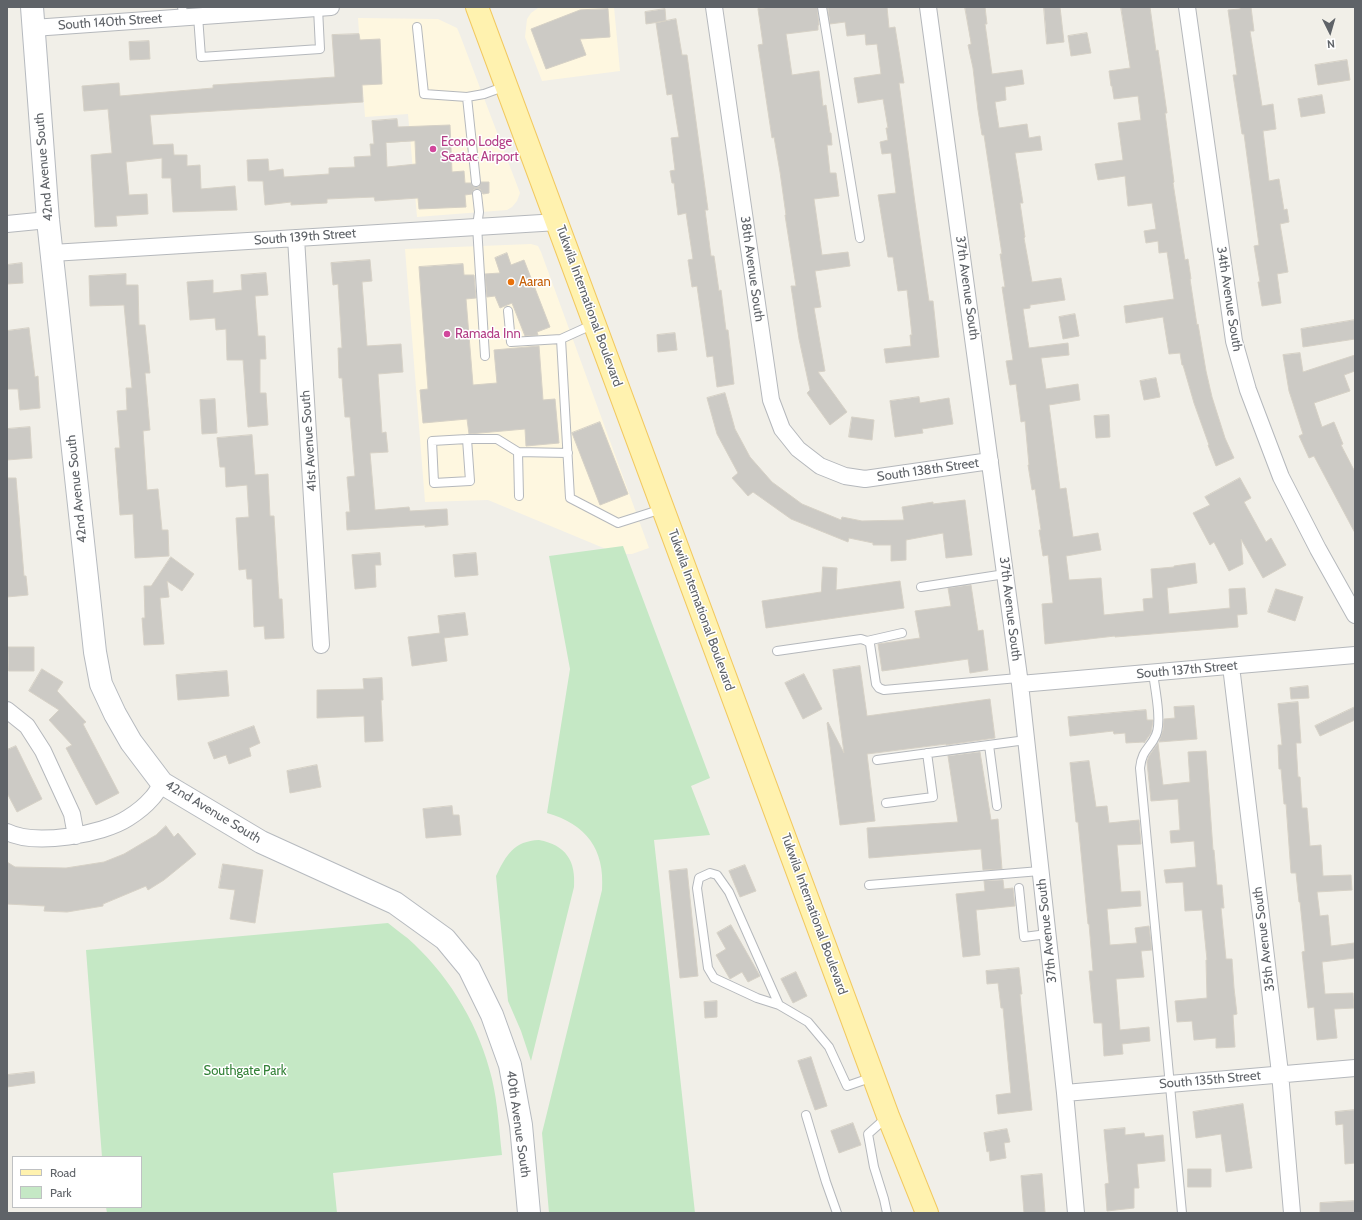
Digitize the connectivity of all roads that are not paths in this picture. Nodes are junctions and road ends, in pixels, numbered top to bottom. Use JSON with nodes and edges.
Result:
{"nodes":[{"id":1,"x":477,"y":7,"type":"edge"},
{"id":2,"x":714,"y":7,"type":"edge"},
{"id":3,"x":822,"y":7,"type":"edge"},
{"id":4,"x":928,"y":7,"type":"edge"},
{"id":5,"x":1187,"y":7,"type":"edge"},
{"id":6,"x":317,"y":8,"type":"edge"},
{"id":7,"x":188,"y":14,"type":"edge"},
{"id":8,"x":33,"y":17,"type":"edge"},
{"id":9,"x":417,"y":27,"type":"dead end"},
{"id":10,"x":507,"y":86,"type":"junction"},
{"id":11,"x":467,"y":97,"type":"junction"},
{"id":12,"x":476,"y":182,"type":"dead end"},
{"id":13,"x":477,"y":194,"type":"dead end"},
{"id":14,"x":48,"y":220,"type":"junction"},
{"id":15,"x":558,"y":222,"type":"junction"},
{"id":16,"x":7,"y":224,"type":"edge"},
{"id":17,"x":477,"y":226,"type":"junction"},
{"id":18,"x":296,"y":238,"type":"junction"},
{"id":19,"x":860,"y":238,"type":"dead end"},
{"id":20,"x":52,"y":253,"type":"junction"},
{"id":21,"x":508,"y":311,"type":"dead end"},
{"id":22,"x":595,"y":324,"type":"junction"},
{"id":23,"x":561,"y":339,"type":"junction"},
{"id":24,"x":486,"y":356,"type":"dead end"},
{"id":25,"x":467,"y":439,"type":"junction"},
{"id":26,"x":518,"y":452,"type":"junction"},
{"id":27,"x":568,"y":452,"type":"junction"},
{"id":28,"x":990,"y":461,"type":"junction"},
{"id":29,"x":865,"y":479,"type":"joint"},
{"id":30,"x":519,"y":496,"type":"dead end"},
{"id":31,"x":663,"y":508,"type":"junction"},
{"id":32,"x":1005,"y":574,"type":"junction"},
{"id":33,"x":921,"y":587,"type":"dead end"},
{"id":34,"x":1355,"y":615,"type":"edge"},
{"id":35,"x":902,"y":633,"type":"dead end"},
{"id":36,"x":866,"y":641,"type":"junction"},
{"id":37,"x":321,"y":645,"type":"dead end"},
{"id":38,"x":776,"y":651,"type":"dead end"},
{"id":39,"x":1355,"y":655,"type":"edge"},
{"id":40,"x":1231,"y":666,"type":"junction"},
{"id":41,"x":1153,"y":673,"type":"junction"},
{"id":42,"x":1019,"y":681,"type":"junction"},
{"id":43,"x":7,"y":710,"type":"edge"},
{"id":44,"x":1026,"y":740,"type":"junction"},
{"id":45,"x":989,"y":745,"type":"junction"},
{"id":46,"x":927,"y":753,"type":"junction"},
{"id":47,"x":877,"y":760,"type":"dead end"},
{"id":48,"x":162,"y":782,"type":"junction"},
{"id":49,"x":886,"y":803,"type":"dead end"},
{"id":50,"x":997,"y":806,"type":"dead end"},
{"id":51,"x":7,"y":832,"type":"edge"},
{"id":52,"x":76,"y":836,"type":"junction"},
{"id":53,"x":1040,"y":871,"type":"junction"},
{"id":54,"x":869,"y":885,"type":"dead end"},
{"id":55,"x":1019,"y":888,"type":"dead end"},
{"id":56,"x":1047,"y":934,"type":"junction"},
{"id":57,"x":779,"y":1005,"type":"junction"},
{"id":58,"x":492,"y":1015,"type":"joint"},
{"id":59,"x":1355,"y":1068,"type":"edge"},
{"id":60,"x":1280,"y":1074,"type":"junction"},
{"id":61,"x":874,"y":1077,"type":"junction"},
{"id":62,"x":1170,"y":1084,"type":"junction"},
{"id":63,"x":1065,"y":1093,"type":"junction"},
{"id":64,"x":806,"y":1115,"type":"dead end"},
{"id":65,"x":888,"y":1116,"type":"junction"},
{"id":66,"x":529,"y":1213,"type":"edge"},
{"id":67,"x":837,"y":1213,"type":"edge"},
{"id":68,"x":886,"y":1213,"type":"edge"},
{"id":69,"x":927,"y":1213,"type":"edge"},
{"id":70,"x":1076,"y":1213,"type":"edge"},
{"id":71,"x":1182,"y":1213,"type":"edge"},
{"id":72,"x":1292,"y":1213,"type":"edge"}],
"edges":[{"from":1,"to":10,"type":"main road","name":"Tukwila International Boulevard"},
{"from":2,"to":29,"type":"street","name":"38th Avenue South"},
{"from":3,"to":19,"type":"lane"},
{"from":4,"to":28,"type":"street","name":"37th Avenue South"},
{"from":5,"to":34,"type":"street","name":"34th Avenue South"},
{"from":6,"to":7,"type":"street","name":"South 140th Street"},
{"from":6,"to":7,"type":"lane"},
{"from":7,"to":8,"type":"street","name":"South 140th Street"},
{"from":8,"to":14,"type":"street","name":"42nd Avenue South"},
{"from":9,"to":11,"type":"lane"},
{"from":10,"to":11,"type":"lane"},
{"from":10,"to":15,"type":"main road","name":"Tukwila International Boulevard"},
{"from":11,"to":12,"type":"lane"},
{"from":13,"to":17,"type":"lane"},
{"from":14,"to":16,"type":"street"},
{"from":14,"to":20,"type":"street","name":"42nd Avenue South"},
{"from":15,"to":17,"type":"street","name":"South 139th Street"},
{"from":15,"to":22,"type":"main road","name":"Tukwila International Boulevard"},
{"from":17,"to":18,"type":"street","name":"South 139th Street"},
{"from":17,"to":24,"type":"lane"},
{"from":18,"to":20,"type":"street","name":"South 139th Street"},
{"from":18,"to":37,"type":"street","name":"41st Avenue South"},
{"from":20,"to":48,"type":"street","name":"42nd Avenue South"},
{"from":21,"to":23,"type":"lane"},
{"from":22,"to":23,"type":"lane"},
{"from":22,"to":31,"type":"main road","name":"Tukwila International Boulevard"},
{"from":23,"to":27,"type":"lane"},
{"from":25,"to":25,"type":"lane"},
{"from":25,"to":26,"type":"lane"},
{"from":26,"to":27,"type":"lane"},
{"from":26,"to":30,"type":"lane"},
{"from":27,"to":31,"type":"lane"},
{"from":28,"to":29,"type":"street","name":"South 138th Street"},
{"from":28,"to":32,"type":"street","name":"37th Avenue South"},
{"from":31,"to":61,"type":"main road","name":"Tukwila International Boulevard"},
{"from":32,"to":33,"type":"lane"},
{"from":32,"to":42,"type":"street","name":"37th Avenue South"},
{"from":35,"to":36,"type":"lane"},
{"from":36,"to":38,"type":"lane"},
{"from":36,"to":42,"type":"lane"},
{"from":39,"to":40,"type":"street","name":"South 137th Street"},
{"from":40,"to":41,"type":"street","name":"South 137th Street"},
{"from":40,"to":60,"type":"street","name":"35th Avenue South"},
{"from":41,"to":42,"type":"street","name":"South 137th Street"},
{"from":41,"to":62,"type":"lane"},
{"from":42,"to":44,"type":"street","name":"37th Avenue South"},
{"from":43,"to":52,"type":"street"},
{"from":44,"to":45,"type":"lane"},
{"from":44,"to":53,"type":"street","name":"37th Avenue South"},
{"from":45,"to":46,"type":"lane"},
{"from":45,"to":50,"type":"lane"},
{"from":46,"to":47,"type":"lane"},
{"from":46,"to":49,"type":"lane"},
{"from":48,"to":52,"type":"street"},
{"from":48,"to":58,"type":"street","name":"42nd Avenue South"},
{"from":51,"to":52,"type":"street"},
{"from":53,"to":54,"type":"lane"},
{"from":53,"to":56,"type":"street","name":"37th Avenue South"},
{"from":55,"to":56,"type":"lane"},
{"from":56,"to":63,"type":"street","name":"37th Avenue South"},
{"from":57,"to":57,"type":"lane"},
{"from":57,"to":61,"type":"lane"},
{"from":58,"to":66,"type":"street","name":"40th Avenue South"},
{"from":59,"to":60,"type":"street","name":"South 135th Street"},
{"from":60,"to":62,"type":"street","name":"South 135th Street"},
{"from":60,"to":72,"type":"street","name":"35th Avenue South"},
{"from":61,"to":65,"type":"main road","name":"Tukwila International Boulevard"},
{"from":62,"to":63,"type":"street","name":"South 135th Street"},
{"from":62,"to":71,"type":"lane"},
{"from":63,"to":70,"type":"street","name":"37th Avenue South"},
{"from":64,"to":67,"type":"lane"},
{"from":65,"to":68,"type":"lane"},
{"from":65,"to":69,"type":"main road","name":"Tukwila International Boulevard"}]}
